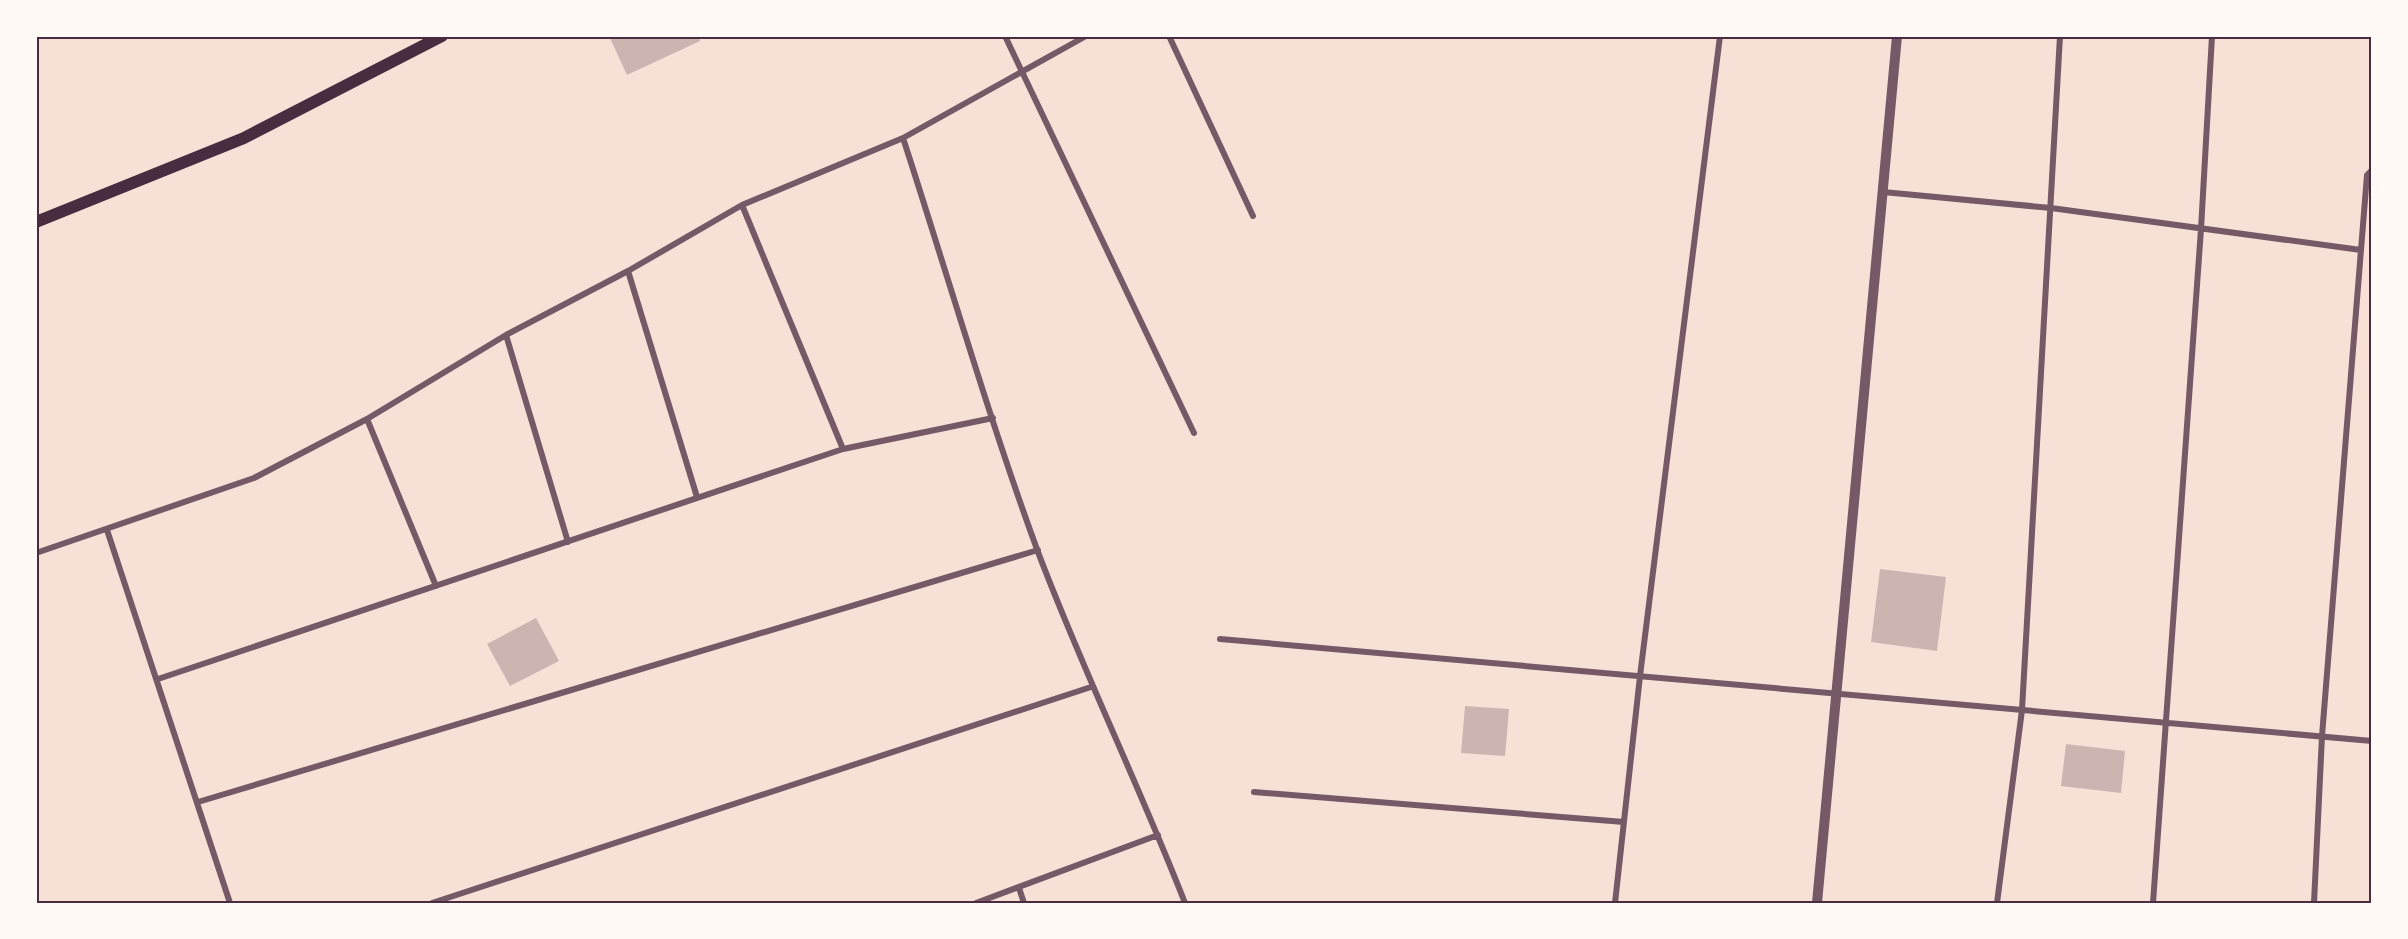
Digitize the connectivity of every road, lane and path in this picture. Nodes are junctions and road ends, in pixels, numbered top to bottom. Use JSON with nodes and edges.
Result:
{"nodes":[{"id":1,"x":442,"y":36,"type":"edge"},
{"id":2,"x":1005,"y":36,"type":"edge"},
{"id":3,"x":1086,"y":36,"type":"edge"},
{"id":4,"x":1169,"y":36,"type":"edge"},
{"id":5,"x":1720,"y":36,"type":"edge"},
{"id":6,"x":1897,"y":36,"type":"edge"},
{"id":7,"x":2060,"y":36,"type":"edge"},
{"id":8,"x":2212,"y":36,"type":"edge"},
{"id":9,"x":1021,"y":71,"type":"junction"},
{"id":10,"x":903,"y":138,"type":"junction"},
{"id":11,"x":2372,"y":170,"type":"edge"},
{"id":12,"x":1883,"y":192,"type":"junction"},
{"id":13,"x":742,"y":205,"type":"junction"},
{"id":14,"x":2051,"y":208,"type":"junction"},
{"id":15,"x":1253,"y":216,"type":"dead end"},
{"id":16,"x":36,"y":222,"type":"edge"},
{"id":17,"x":2201,"y":229,"type":"junction"},
{"id":18,"x":2361,"y":250,"type":"junction"},
{"id":19,"x":628,"y":271,"type":"junction"},
{"id":20,"x":506,"y":334,"type":"junction"},
{"id":21,"x":993,"y":418,"type":"junction"},
{"id":22,"x":367,"y":420,"type":"junction"},
{"id":23,"x":1194,"y":433,"type":"dead end"},
{"id":24,"x":843,"y":449,"type":"junction"},
{"id":25,"x":698,"y":497,"type":"junction"},
{"id":26,"x":107,"y":530,"type":"junction"},
{"id":27,"x":568,"y":542,"type":"junction"},
{"id":28,"x":1038,"y":550,"type":"junction"},
{"id":29,"x":36,"y":553,"type":"edge"},
{"id":30,"x":435,"y":586,"type":"junction"},
{"id":31,"x":1220,"y":639,"type":"dead end"},
{"id":32,"x":1640,"y":676,"type":"junction"},
{"id":33,"x":158,"y":679,"type":"junction"},
{"id":34,"x":1091,"y":687,"type":"junction"},
{"id":35,"x":1839,"y":693,"type":"junction"},
{"id":36,"x":2022,"y":710,"type":"junction"},
{"id":37,"x":2165,"y":724,"type":"junction"},
{"id":38,"x":2322,"y":736,"type":"junction"},
{"id":39,"x":2372,"y":741,"type":"edge"},
{"id":40,"x":1254,"y":792,"type":"dead end"},
{"id":41,"x":198,"y":802,"type":"junction"},
{"id":42,"x":1624,"y":822,"type":"junction"},
{"id":43,"x":1158,"y":835,"type":"junction"},
{"id":44,"x":1019,"y":888,"type":"junction"},
{"id":45,"x":230,"y":903,"type":"edge"},
{"id":46,"x":432,"y":903,"type":"edge"},
{"id":47,"x":976,"y":903,"type":"edge"},
{"id":48,"x":1024,"y":903,"type":"edge"},
{"id":49,"x":1185,"y":903,"type":"edge"},
{"id":50,"x":1615,"y":903,"type":"edge"},
{"id":51,"x":1817,"y":903,"type":"edge"},
{"id":52,"x":1997,"y":903,"type":"edge"},
{"id":53,"x":2153,"y":903,"type":"edge"},
{"id":54,"x":2314,"y":903,"type":"edge"}],
"edges":[{"from":1,"to":16,"type":"main road"},
{"from":2,"to":9,"type":"street"},
{"from":3,"to":9,"type":"street"},
{"from":4,"to":15,"type":"street"},
{"from":5,"to":32,"type":"street"},
{"from":6,"to":12,"type":"street"},
{"from":7,"to":14,"type":"street"},
{"from":8,"to":17,"type":"street"},
{"from":9,"to":10,"type":"street"},
{"from":9,"to":23,"type":"street"},
{"from":10,"to":13,"type":"street"},
{"from":10,"to":21,"type":"street"},
{"from":11,"to":18,"type":"street"},
{"from":12,"to":14,"type":"street"},
{"from":12,"to":35,"type":"street"},
{"from":13,"to":19,"type":"street"},
{"from":13,"to":24,"type":"street"},
{"from":14,"to":17,"type":"street"},
{"from":14,"to":36,"type":"street"},
{"from":17,"to":18,"type":"street"},
{"from":17,"to":37,"type":"street"},
{"from":18,"to":38,"type":"street"},
{"from":19,"to":20,"type":"street"},
{"from":19,"to":25,"type":"street"},
{"from":20,"to":22,"type":"street"},
{"from":20,"to":27,"type":"street"},
{"from":21,"to":24,"type":"street"},
{"from":21,"to":28,"type":"street"},
{"from":22,"to":26,"type":"street"},
{"from":22,"to":30,"type":"street"},
{"from":24,"to":25,"type":"street"},
{"from":25,"to":27,"type":"street"},
{"from":26,"to":29,"type":"street"},
{"from":26,"to":33,"type":"street"},
{"from":27,"to":30,"type":"street"},
{"from":28,"to":34,"type":"street"},
{"from":28,"to":41,"type":"street"},
{"from":30,"to":33,"type":"street"},
{"from":31,"to":32,"type":"street"},
{"from":32,"to":35,"type":"street"},
{"from":32,"to":42,"type":"street"},
{"from":33,"to":41,"type":"street"},
{"from":34,"to":43,"type":"street"},
{"from":34,"to":46,"type":"street"},
{"from":35,"to":36,"type":"street"},
{"from":35,"to":51,"type":"street"},
{"from":36,"to":37,"type":"street"},
{"from":36,"to":52,"type":"street"},
{"from":37,"to":38,"type":"street"},
{"from":37,"to":53,"type":"street"},
{"from":38,"to":39,"type":"street"},
{"from":38,"to":54,"type":"street"},
{"from":40,"to":42,"type":"street"},
{"from":41,"to":45,"type":"street"},
{"from":42,"to":50,"type":"street"},
{"from":43,"to":44,"type":"street"},
{"from":43,"to":49,"type":"street"},
{"from":44,"to":47,"type":"street"},
{"from":44,"to":48,"type":"street"}]}
